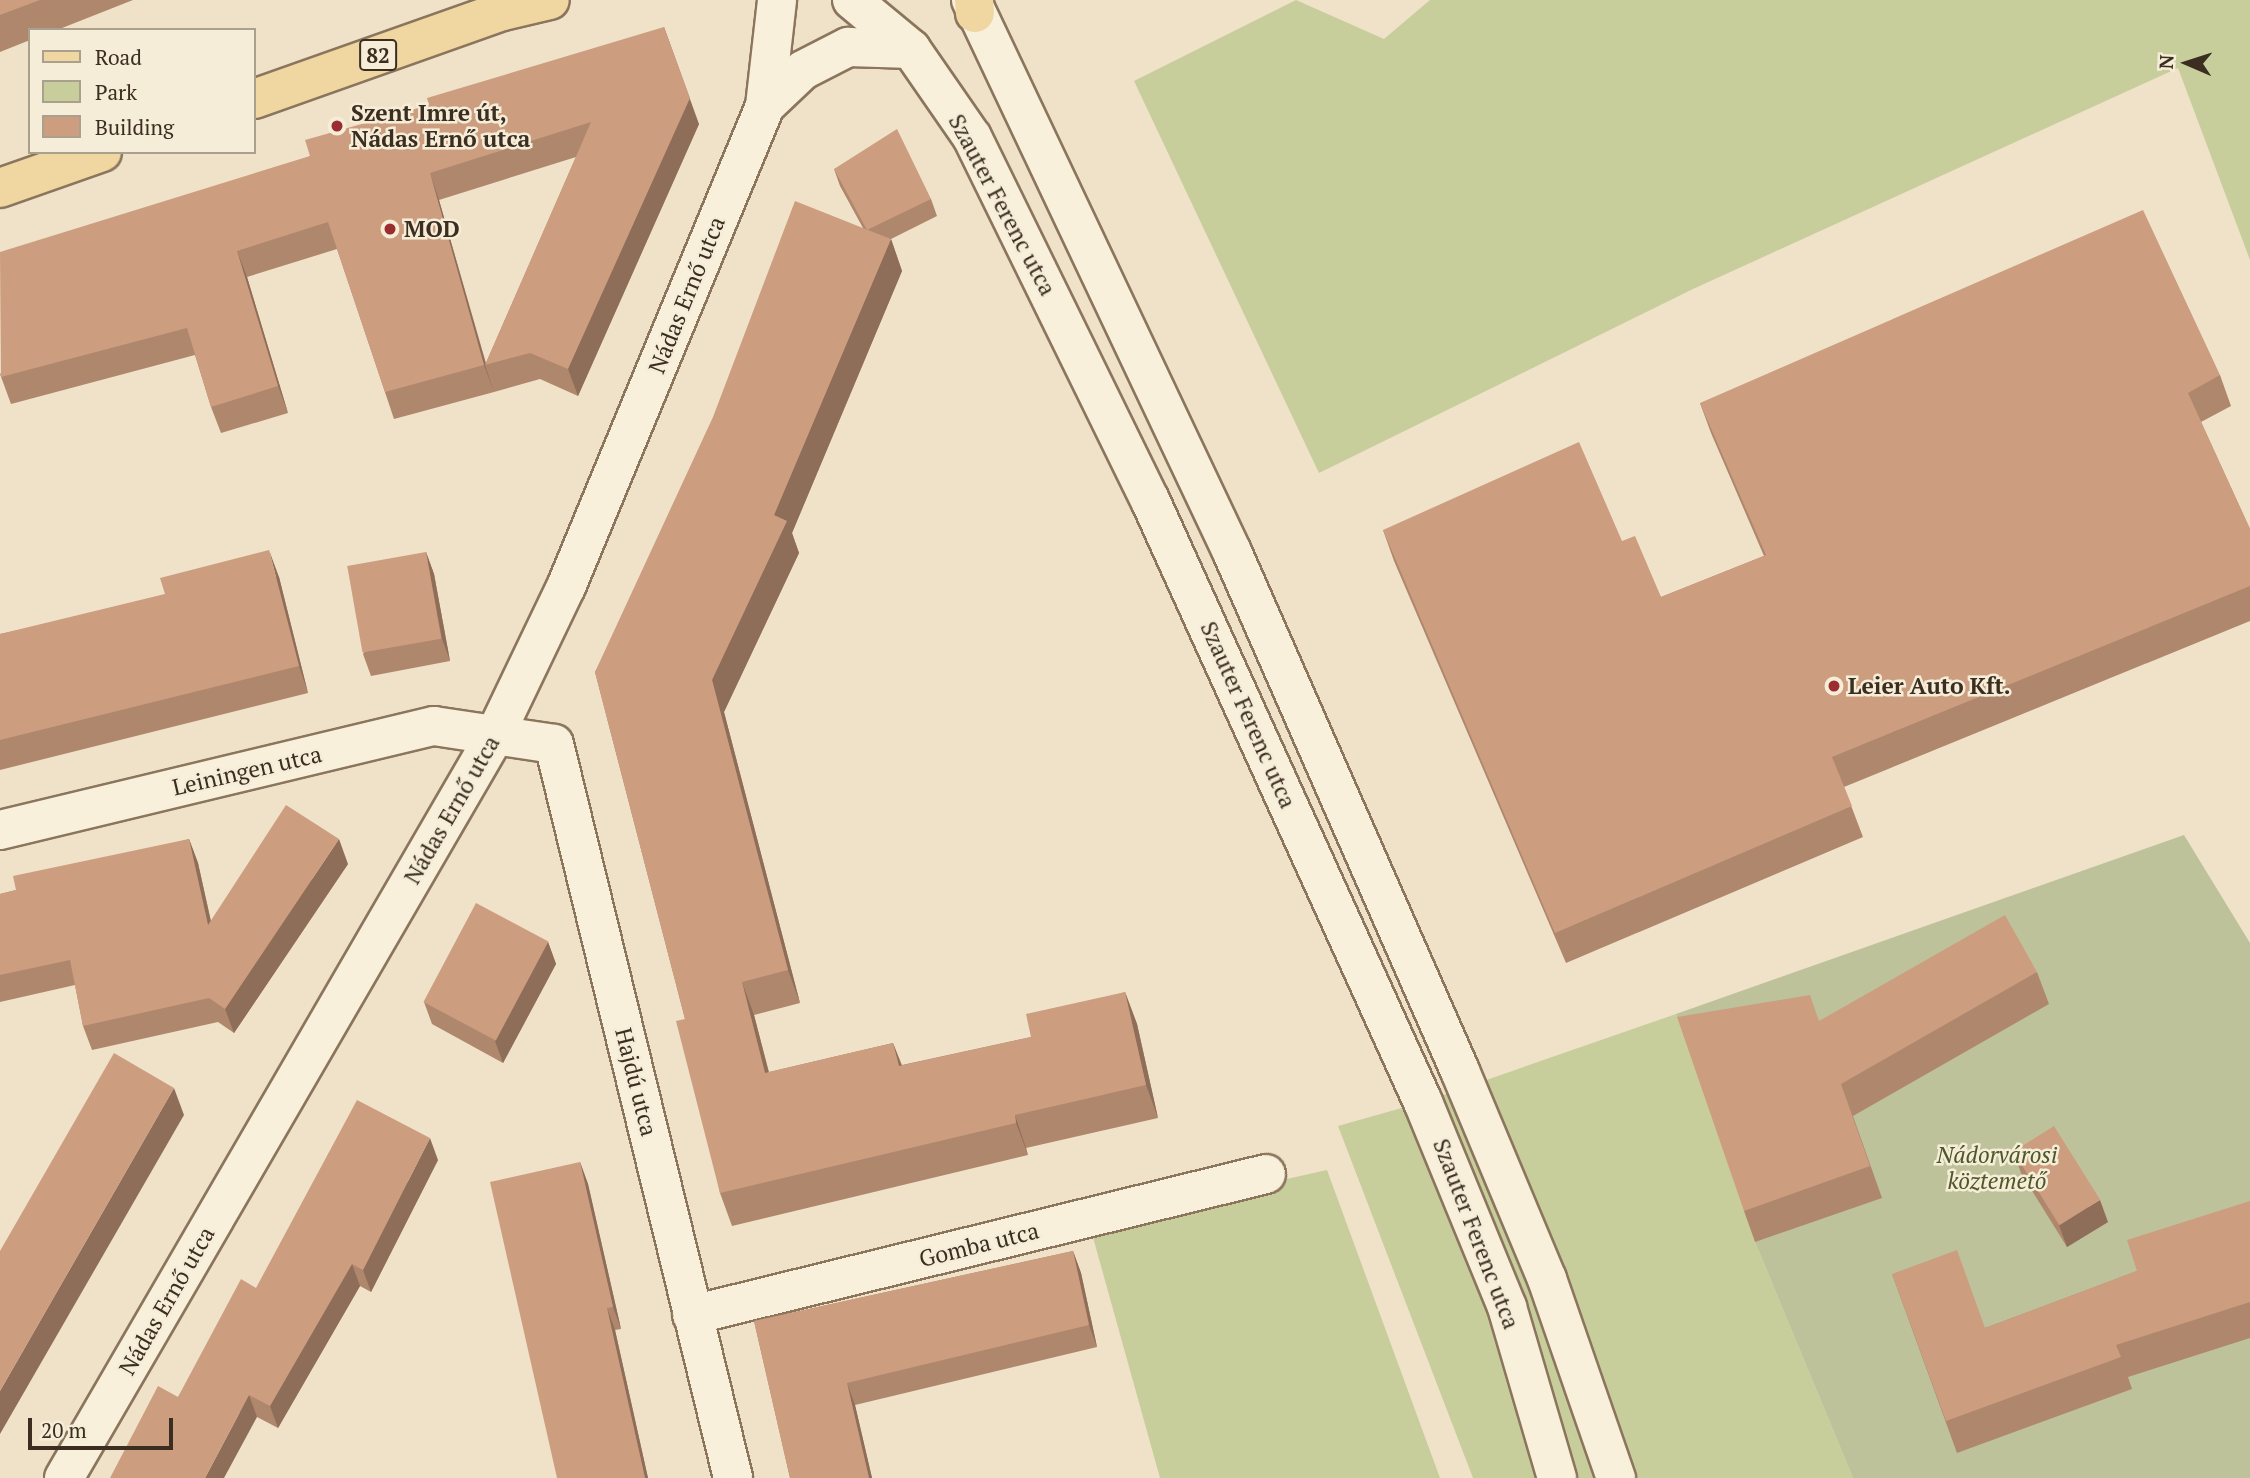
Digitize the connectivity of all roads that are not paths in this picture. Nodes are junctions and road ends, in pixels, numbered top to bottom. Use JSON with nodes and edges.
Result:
{"nodes":[{"id":1,"x":550,"y":0,"type":"edge"},
{"id":2,"x":777,"y":0,"type":"edge"},
{"id":3,"x":852,"y":0,"type":"edge"},
{"id":4,"x":973,"y":4,"type":"edge"},
{"id":5,"x":508,"y":5,"type":"edge"},
{"id":6,"x":911,"y":49,"type":"junction"},
{"id":7,"x":256,"y":98,"type":"edge"},
{"id":8,"x":765,"y":106,"type":"junction"},
{"id":9,"x":96,"y":154,"type":"edge"},
{"id":10,"x":0,"y":188,"type":"edge"},
{"id":11,"x":494,"y":737,"type":"junction"},
{"id":12,"x":0,"y":830,"type":"edge"},
{"id":13,"x":1266,"y":1174,"type":"dead end"},
{"id":14,"x":692,"y":1315,"type":"junction"},
{"id":15,"x":64,"y":1478,"type":"edge"},
{"id":16,"x":733,"y":1478,"type":"edge"},
{"id":17,"x":1557,"y":1478,"type":"edge"},
{"id":18,"x":1616,"y":1478,"type":"edge"}],
"edges":[{"from":1,"to":5,"type":"main road","number":"82"},
{"from":2,"to":8,"type":"street","name":"Nádas Ernő utca"},
{"from":3,"to":6,"type":"street","name":"Szauter Ferenc utca"},
{"from":4,"to":18,"type":"street","name":"Szauter Ferenc utca"},
{"from":5,"to":7,"type":"main road","number":"82"},
{"from":6,"to":8,"type":"street","name":"Nádas Ernő utca"},
{"from":6,"to":17,"type":"street","name":"Szauter Ferenc utca"},
{"from":8,"to":11,"type":"street","name":"Nádas Ernő utca"},
{"from":9,"to":10,"type":"main road"},
{"from":11,"to":12,"type":"street","name":"Leiningen utca"},
{"from":11,"to":14,"type":"street","name":"Hajdú utca"},
{"from":11,"to":15,"type":"street","name":"Nádas Ernő utca"},
{"from":13,"to":14,"type":"street","name":"Gomba utca"},
{"from":14,"to":16,"type":"street","name":"Hajdú utca"}]}
